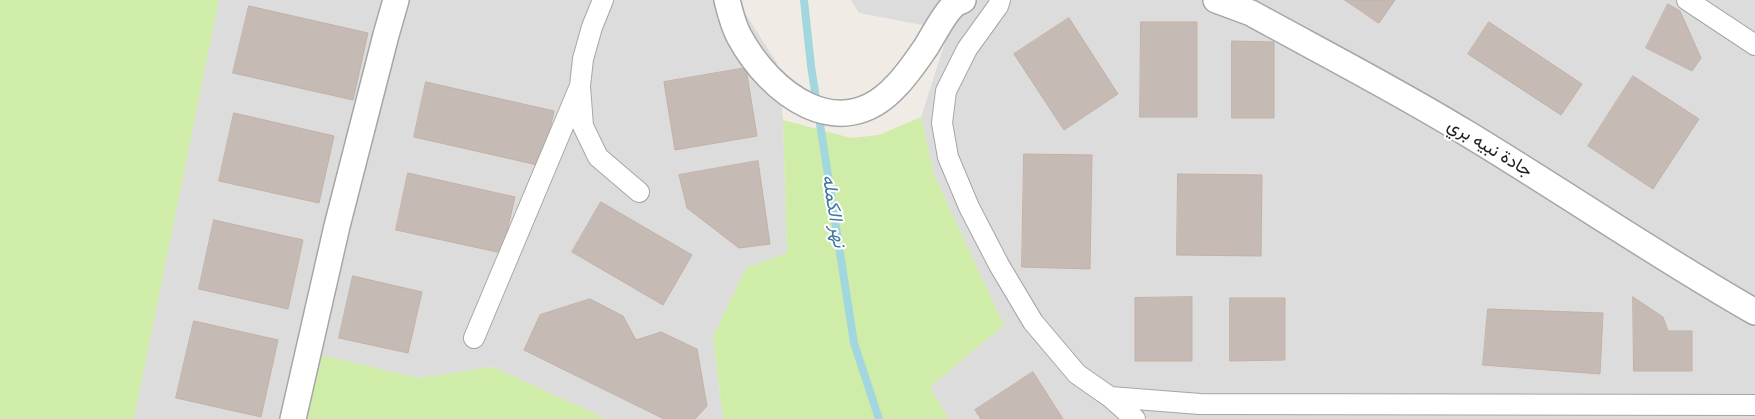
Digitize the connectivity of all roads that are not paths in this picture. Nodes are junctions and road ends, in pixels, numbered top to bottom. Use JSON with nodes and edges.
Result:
{"nodes":[{"id":1,"x":396,"y":0,"type":"edge"},
{"id":2,"x":603,"y":0,"type":"edge"},
{"id":3,"x":727,"y":0,"type":"edge"},
{"id":4,"x":1000,"y":0,"type":"edge"},
{"id":5,"x":1216,"y":0,"type":"edge"},
{"id":6,"x":1687,"y":0,"type":"edge"},
{"id":7,"x":956,"y":2,"type":"edge"},
{"id":8,"x":1755,"y":45,"type":"edge"},
{"id":9,"x":580,"y":86,"type":"junction"},
{"id":10,"x":639,"y":192,"type":"dead end"},
{"id":11,"x":1755,"y":312,"type":"edge"},
{"id":12,"x":474,"y":338,"type":"dead end"},
{"id":13,"x":1110,"y":397,"type":"junction"},
{"id":14,"x":1755,"y":405,"type":"edge"},
{"id":15,"x":1197,"y":412,"type":"edge"},
{"id":16,"x":293,"y":419,"type":"edge"},
{"id":17,"x":1135,"y":419,"type":"edge"}],
"edges":[{"from":1,"to":16,"type":"street"},
{"from":2,"to":9,"type":"street"},
{"from":3,"to":7,"type":"street"},
{"from":4,"to":13,"type":"street"},
{"from":5,"to":11,"type":"street","name":"جادة نبيه بري"},
{"from":6,"to":8,"type":"street"},
{"from":9,"to":10,"type":"street"},
{"from":9,"to":12,"type":"street"},
{"from":13,"to":15,"type":"street"},
{"from":13,"to":17,"type":"street"},
{"from":14,"to":15,"type":"street"}]}
